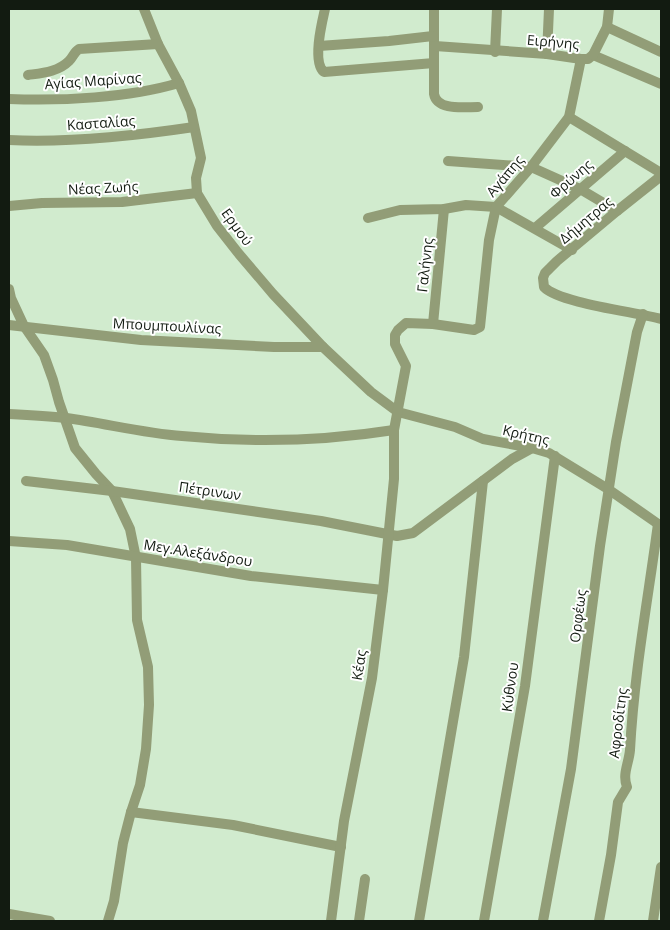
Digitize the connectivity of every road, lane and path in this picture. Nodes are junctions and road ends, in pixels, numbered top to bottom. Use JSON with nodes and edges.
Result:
{"nodes":[{"id":1,"x":144,"y":9,"type":"edge"},
{"id":2,"x":325,"y":9,"type":"edge"},
{"id":3,"x":434,"y":9,"type":"edge"},
{"id":4,"x":497,"y":9,"type":"edge"},
{"id":5,"x":549,"y":9,"type":"edge"},
{"id":6,"x":608,"y":9,"type":"edge"},
{"id":7,"x":607,"y":28,"type":"junction"},
{"id":8,"x":433,"y":36,"type":"junction"},
{"id":9,"x":158,"y":44,"type":"junction"},
{"id":10,"x":319,"y":46,"type":"junction"},
{"id":11,"x":435,"y":46,"type":"junction"},
{"id":12,"x":495,"y":52,"type":"junction"},
{"id":13,"x":661,"y":52,"type":"edge"},
{"id":14,"x":547,"y":54,"type":"junction"},
{"id":15,"x":592,"y":56,"type":"junction"},
{"id":16,"x":582,"y":59,"type":"junction"},
{"id":17,"x":434,"y":63,"type":"junction"},
{"id":18,"x":28,"y":75,"type":"dead end"},
{"id":19,"x":179,"y":83,"type":"junction"},
{"id":20,"x":661,"y":84,"type":"edge"},
{"id":21,"x":9,"y":99,"type":"edge"},
{"id":22,"x":478,"y":107,"type":"dead end"},
{"id":23,"x":569,"y":117,"type":"junction"},
{"id":24,"x":194,"y":127,"type":"junction"},
{"id":25,"x":9,"y":140,"type":"edge"},
{"id":26,"x":625,"y":150,"type":"junction"},
{"id":27,"x":448,"y":161,"type":"dead end"},
{"id":28,"x":531,"y":167,"type":"junction"},
{"id":29,"x":661,"y":175,"type":"edge"},
{"id":30,"x":580,"y":189,"type":"junction"},
{"id":31,"x":198,"y":193,"type":"junction"},
{"id":32,"x":9,"y":206,"type":"edge"},
{"id":33,"x":496,"y":207,"type":"junction"},
{"id":34,"x":444,"y":209,"type":"junction"},
{"id":35,"x":617,"y":211,"type":"junction"},
{"id":36,"x":368,"y":218,"type":"dead end"},
{"id":37,"x":535,"y":228,"type":"junction"},
{"id":38,"x":572,"y":250,"type":"junction"},
{"id":39,"x":9,"y":289,"type":"edge"},
{"id":40,"x":642,"y":314,"type":"junction"},
{"id":41,"x":661,"y":319,"type":"edge"},
{"id":42,"x":433,"y":324,"type":"junction"},
{"id":43,"x":9,"y":325,"type":"edge"},
{"id":44,"x":24,"y":326,"type":"junction"},
{"id":45,"x":323,"y":347,"type":"junction"},
{"id":46,"x":398,"y":412,"type":"junction"},
{"id":47,"x":9,"y":414,"type":"edge"},
{"id":48,"x":64,"y":418,"type":"junction"},
{"id":49,"x":394,"y":430,"type":"junction"},
{"id":50,"x":532,"y":448,"type":"junction"},
{"id":51,"x":555,"y":456,"type":"junction"},
{"id":52,"x":483,"y":481,"type":"junction"},
{"id":53,"x":26,"y":482,"type":"dead end"},
{"id":54,"x":608,"y":489,"type":"junction"},
{"id":55,"x":112,"y":490,"type":"junction"},
{"id":56,"x":660,"y":525,"type":"edge"},
{"id":57,"x":389,"y":533,"type":"junction"},
{"id":58,"x":9,"y":541,"type":"edge"},
{"id":59,"x":136,"y":558,"type":"junction"},
{"id":60,"x":384,"y":590,"type":"junction"},
{"id":61,"x":130,"y":812,"type":"junction"},
{"id":62,"x":340,"y":847,"type":"junction"},
{"id":63,"x":661,"y":868,"type":"edge"},
{"id":64,"x":366,"y":879,"type":"dead end"},
{"id":65,"x":9,"y":914,"type":"edge"},
{"id":66,"x":50,"y":921,"type":"edge"},
{"id":67,"x":108,"y":921,"type":"edge"},
{"id":68,"x":331,"y":921,"type":"edge"},
{"id":69,"x":359,"y":921,"type":"edge"},
{"id":70,"x":419,"y":921,"type":"edge"},
{"id":71,"x":484,"y":921,"type":"edge"},
{"id":72,"x":543,"y":921,"type":"edge"},
{"id":73,"x":599,"y":921,"type":"edge"},
{"id":74,"x":652,"y":921,"type":"edge"}],
"edges":[{"from":1,"to":9,"type":"street"},
{"from":2,"to":10,"type":"street"},
{"from":3,"to":8,"type":"street"},
{"from":4,"to":12,"type":"street"},
{"from":5,"to":14,"type":"street"},
{"from":6,"to":7,"type":"street"},
{"from":7,"to":13,"type":"street"},
{"from":7,"to":15,"type":"street"},
{"from":8,"to":10,"type":"street"},
{"from":8,"to":11,"type":"street"},
{"from":9,"to":18,"type":"street"},
{"from":9,"to":19,"type":"street"},
{"from":10,"to":17,"type":"street"},
{"from":11,"to":12,"type":"street","name":"Ειρήνης"},
{"from":11,"to":17,"type":"street"},
{"from":12,"to":14,"type":"street","name":"Ειρήνης"},
{"from":14,"to":16,"type":"street","name":"Ειρήνης"},
{"from":15,"to":16,"type":"street","name":"Ειρήνης"},
{"from":15,"to":20,"type":"street","name":"Ειρήνης"},
{"from":16,"to":23,"type":"street","name":"Αγάπης"},
{"from":17,"to":22,"type":"street"},
{"from":19,"to":21,"type":"street","name":"Αγίας Μαρίνας"},
{"from":19,"to":24,"type":"street"},
{"from":23,"to":26,"type":"street"},
{"from":23,"to":28,"type":"street","name":"Αγάπης"},
{"from":24,"to":25,"type":"street","name":"Κασταλίας"},
{"from":24,"to":31,"type":"street"},
{"from":26,"to":29,"type":"street"},
{"from":26,"to":30,"type":"street","name":"Φρύνης"},
{"from":27,"to":28,"type":"street"},
{"from":28,"to":30,"type":"street"},
{"from":28,"to":33,"type":"street","name":"Αγάπης"},
{"from":29,"to":35,"type":"street","name":"Δήμητρας"},
{"from":30,"to":35,"type":"street"},
{"from":30,"to":37,"type":"street","name":"Φρύνης"},
{"from":31,"to":32,"type":"street","name":"Νέας Ζωής"},
{"from":31,"to":45,"type":"street","name":"Ερμού"},
{"from":33,"to":34,"type":"street"},
{"from":33,"to":37,"type":"street"},
{"from":33,"to":42,"type":"street","name":"Αγάπης"},
{"from":34,"to":36,"type":"street"},
{"from":34,"to":42,"type":"street","name":"Γαλήνης"},
{"from":35,"to":38,"type":"street","name":"Δήμητρας"},
{"from":37,"to":38,"type":"street"},
{"from":38,"to":40,"type":"street","name":"Δήμητρας"},
{"from":39,"to":44,"type":"street"},
{"from":40,"to":41,"type":"street"},
{"from":40,"to":54,"type":"street","name":"Ορφέως"},
{"from":42,"to":46,"type":"street","name":"Κέας"},
{"from":43,"to":44,"type":"street","name":"Μπουμπουλίνας"},
{"from":44,"to":45,"type":"street","name":"Μπουμπουλίνας"},
{"from":44,"to":48,"type":"street"},
{"from":45,"to":46,"type":"street","name":"Ερμού"},
{"from":46,"to":49,"type":"street","name":"Κέας"},
{"from":46,"to":50,"type":"street","name":"Κρήτης"},
{"from":47,"to":48,"type":"street"},
{"from":48,"to":49,"type":"street"},
{"from":48,"to":55,"type":"street"},
{"from":49,"to":57,"type":"street","name":"Κέας"},
{"from":50,"to":51,"type":"street","name":"Κρήτης"},
{"from":50,"to":52,"type":"street","name":"Πέτρινων"},
{"from":51,"to":54,"type":"street","name":"Κρήτης"},
{"from":51,"to":71,"type":"street","name":"Κύθνου"},
{"from":52,"to":57,"type":"street","name":"Πέτρινων"},
{"from":52,"to":70,"type":"street"},
{"from":53,"to":55,"type":"street","name":"Πέτρινων"},
{"from":54,"to":56,"type":"street","name":"Κρήτης"},
{"from":54,"to":72,"type":"street","name":"Ορφέως"},
{"from":55,"to":57,"type":"street","name":"Πέτρινων"},
{"from":55,"to":59,"type":"street"},
{"from":56,"to":73,"type":"street","name":"Αφροδίτης"},
{"from":57,"to":60,"type":"street","name":"Κέας"},
{"from":58,"to":59,"type":"street","name":"Μεγ.Αλεξάνδρου"},
{"from":59,"to":60,"type":"street","name":"Μεγ.Αλεξάνδρου"},
{"from":59,"to":61,"type":"street"},
{"from":60,"to":62,"type":"street","name":"Κέας"},
{"from":61,"to":62,"type":"street"},
{"from":61,"to":67,"type":"street"},
{"from":62,"to":68,"type":"street","name":"Κέας"},
{"from":63,"to":74,"type":"street"},
{"from":64,"to":69,"type":"street"},
{"from":65,"to":66,"type":"street"}]}
